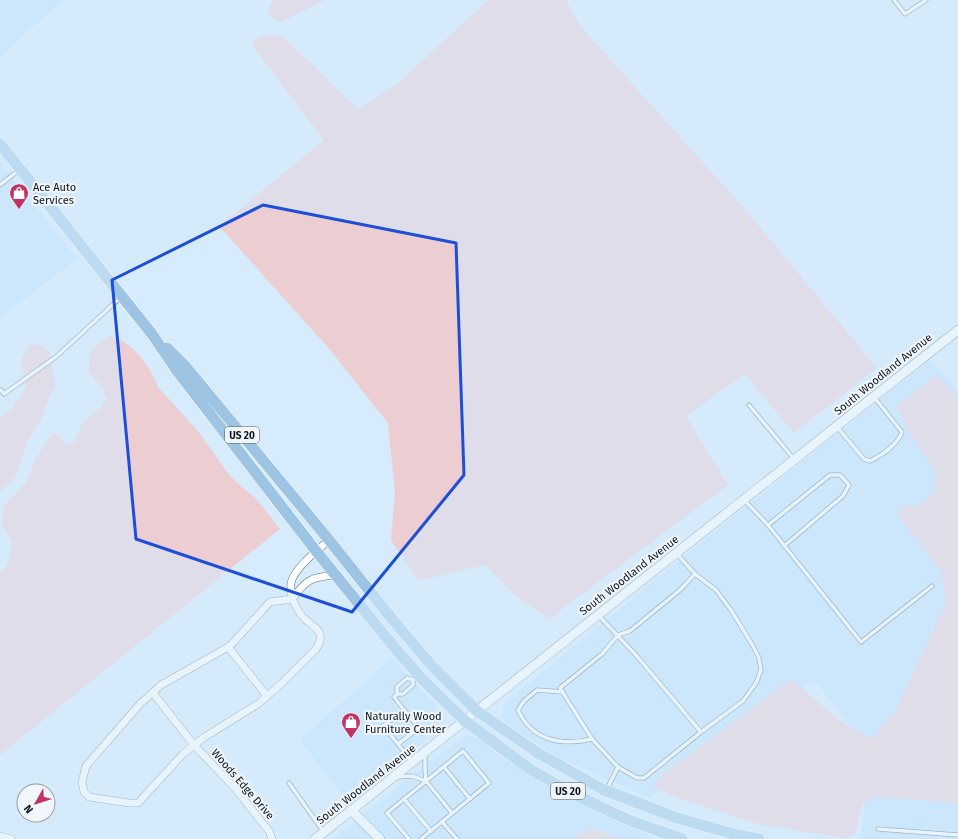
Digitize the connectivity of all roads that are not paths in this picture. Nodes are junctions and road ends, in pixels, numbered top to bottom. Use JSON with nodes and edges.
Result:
{"nodes":[{"id":1,"x":894,"y":0,"type":"edge"},
{"id":2,"x":926,"y":0,"type":"edge"},
{"id":3,"x":0,"y":144,"type":"edge"},
{"id":4,"x":20,"y":169,"type":"junction"},
{"id":5,"x":0,"y":184,"type":"edge"},
{"id":6,"x":122,"y":296,"type":"junction"},
{"id":7,"x":958,"y":330,"type":"edge"},
{"id":8,"x":152,"y":334,"type":"junction"},
{"id":9,"x":1,"y":390,"type":"dead end"},
{"id":10,"x":874,"y":397,"type":"junction"},
{"id":11,"x":749,"y":405,"type":"dead end"},
{"id":12,"x":837,"y":427,"type":"junction"},
{"id":13,"x":794,"y":460,"type":"junction"},
{"id":14,"x":744,"y":500,"type":"junction"},
{"id":15,"x":768,"y":525,"type":"junction"},
{"id":16,"x":329,"y":540,"type":"junction"},
{"id":17,"x":784,"y":546,"type":"junction"},
{"id":18,"x":316,"y":551,"type":"junction"},
{"id":19,"x":677,"y":553,"type":"junction"},
{"id":20,"x":695,"y":574,"type":"junction"},
{"id":21,"x":336,"y":575,"type":"junction"},
{"id":22,"x":932,"y":586,"type":"dead end"},
{"id":23,"x":292,"y":599,"type":"junction"},
{"id":24,"x":599,"y":615,"type":"junction"},
{"id":25,"x":618,"y":635,"type":"junction"},
{"id":26,"x":228,"y":647,"type":"junction"},
{"id":27,"x":416,"y":677,"type":"junction"},
{"id":28,"x":563,"y":692,"type":"junction"},
{"id":29,"x":153,"y":693,"type":"junction"},
{"id":30,"x":397,"y":694,"type":"junction"},
{"id":31,"x":267,"y":696,"type":"junction"},
{"id":32,"x":404,"y":710,"type":"junction"},
{"id":33,"x":477,"y":711,"type":"junction"},
{"id":34,"x":464,"y":721,"type":"junction"},
{"id":35,"x":701,"y":732,"type":"junction"},
{"id":36,"x":592,"y":739,"type":"junction"},
{"id":37,"x":194,"y":744,"type":"junction"},
{"id":38,"x":398,"y":744,"type":"junction"},
{"id":39,"x":426,"y":752,"type":"junction"},
{"id":40,"x":412,"y":762,"type":"junction"},
{"id":41,"x":444,"y":767,"type":"junction"},
{"id":42,"x":618,"y":767,"type":"junction"},
{"id":43,"x":394,"y":777,"type":"junction"},
{"id":44,"x":426,"y":781,"type":"junction"},
{"id":45,"x":289,"y":783,"type":"dead end"},
{"id":46,"x":606,"y":791,"type":"junction"},
{"id":47,"x":404,"y":799,"type":"junction"},
{"id":48,"x":470,"y":799,"type":"junction"},
{"id":49,"x":352,"y":810,"type":"junction"},
{"id":50,"x":452,"y":813,"type":"junction"},
{"id":51,"x":442,"y":822,"type":"junction"},
{"id":52,"x":878,"y":829,"type":"dead end"},
{"id":53,"x":431,"y":831,"type":"junction"},
{"id":54,"x":324,"y":832,"type":"junction"},
{"id":55,"x":958,"y":835,"type":"edge"},
{"id":56,"x":0,"y":836,"type":"edge"},
{"id":57,"x":11,"y":839,"type":"edge"},
{"id":58,"x":272,"y":839,"type":"edge"},
{"id":59,"x":315,"y":839,"type":"edge"},
{"id":60,"x":380,"y":839,"type":"edge"},
{"id":61,"x":409,"y":839,"type":"edge"},
{"id":62,"x":421,"y":839,"type":"edge"},
{"id":63,"x":457,"y":839,"type":"edge"},
{"id":64,"x":682,"y":839,"type":"edge"},
{"id":65,"x":759,"y":839,"type":"edge"}],
"edges":[{"from":1,"to":2,"type":"lane"},
{"from":3,"to":4,"type":"main road","number":"US 20"},
{"from":4,"to":5,"type":"lane"},
{"from":4,"to":6,"type":"main road","number":"US 20"},
{"from":6,"to":8,"type":"main road","number":"US 20"},
{"from":6,"to":9,"type":"lane"},
{"from":7,"to":10,"type":"street","name":"South Woodland Avenue"},
{"from":8,"to":16,"type":"main road","number":"US 20"},
{"from":8,"to":18,"type":"main road","number":"US 20"},
{"from":10,"to":12,"type":"street","name":"South Woodland Avenue"},
{"from":10,"to":12,"type":"lane"},
{"from":11,"to":13,"type":"lane"},
{"from":12,"to":13,"type":"street","name":"South Woodland Avenue"},
{"from":13,"to":14,"type":"street","name":"South Woodland Avenue"},
{"from":14,"to":15,"type":"lane"},
{"from":14,"to":19,"type":"street","name":"South Woodland Avenue"},
{"from":15,"to":17,"type":"lane"},
{"from":15,"to":17,"type":"lane"},
{"from":16,"to":18,"type":"street"},
{"from":16,"to":33,"type":"main road","number":"US 20"},
{"from":17,"to":22,"type":"lane"},
{"from":18,"to":21,"type":"main road","number":"US 20"},
{"from":18,"to":23,"type":"street"},
{"from":19,"to":20,"type":"lane"},
{"from":19,"to":24,"type":"street","name":"South Woodland Avenue"},
{"from":20,"to":25,"type":"lane"},
{"from":20,"to":35,"type":"lane"},
{"from":21,"to":23,"type":"street"},
{"from":21,"to":27,"type":"main road","number":"US 20"},
{"from":23,"to":26,"type":"street","name":"Woods Edge Drive"},
{"from":23,"to":31,"type":"street","name":"Woods Edge Drive"},
{"from":24,"to":25,"type":"lane"},
{"from":24,"to":33,"type":"street","name":"South Woodland Avenue"},
{"from":25,"to":28,"type":"lane"},
{"from":25,"to":35,"type":"lane"},
{"from":26,"to":29,"type":"street","name":"Woods Edge Drive"},
{"from":26,"to":31,"type":"street"},
{"from":27,"to":30,"type":"lane"},
{"from":27,"to":30,"type":"lane"},
{"from":27,"to":34,"type":"main road","number":"US 20"},
{"from":28,"to":36,"type":"lane"},
{"from":28,"to":36,"type":"lane"},
{"from":29,"to":37,"type":"street","name":"Woods Edge Drive"},
{"from":29,"to":37,"type":"street","name":"Woods Edge Drive"},
{"from":30,"to":32,"type":"lane"},
{"from":31,"to":37,"type":"street","name":"Woods Edge Drive"},
{"from":32,"to":38,"type":"lane"},
{"from":32,"to":38,"type":"lane"},
{"from":33,"to":34,"type":"street","name":"South Woodland Avenue"},
{"from":33,"to":46,"type":"main road","number":"US 20"},
{"from":34,"to":39,"type":"street","name":"South Woodland Avenue"},
{"from":34,"to":64,"type":"main road","number":"US 20"},
{"from":35,"to":42,"type":"lane"},
{"from":36,"to":42,"type":"lane"},
{"from":37,"to":58,"type":"street","name":"Woods Edge Drive"},
{"from":38,"to":40,"type":"lane"},
{"from":39,"to":40,"type":"street","name":"South Woodland Avenue"},
{"from":39,"to":44,"type":"lane"},
{"from":40,"to":43,"type":"street","name":"South Woodland Avenue"},
{"from":41,"to":44,"type":"lane"},
{"from":41,"to":48,"type":"lane"},
{"from":41,"to":48,"type":"lane"},
{"from":42,"to":46,"type":"lane"},
{"from":43,"to":44,"type":"lane"},
{"from":43,"to":49,"type":"street","name":"South Woodland Avenue"},
{"from":44,"to":47,"type":"lane"},
{"from":44,"to":50,"type":"lane"},
{"from":45,"to":54,"type":"lane"},
{"from":46,"to":65,"type":"main road","number":"US 20"},
{"from":47,"to":53,"type":"lane"},
{"from":47,"to":61,"type":"lane"},
{"from":48,"to":50,"type":"lane"},
{"from":49,"to":54,"type":"street","name":"South Woodland Avenue"},
{"from":49,"to":60,"type":"street"},
{"from":50,"to":51,"type":"lane"},
{"from":51,"to":53,"type":"lane"},
{"from":51,"to":63,"type":"lane"},
{"from":52,"to":55,"type":"lane"},
{"from":53,"to":62,"type":"lane"},
{"from":54,"to":59,"type":"street","name":"South Woodland Avenue"},
{"from":56,"to":57,"type":"street"}]}
